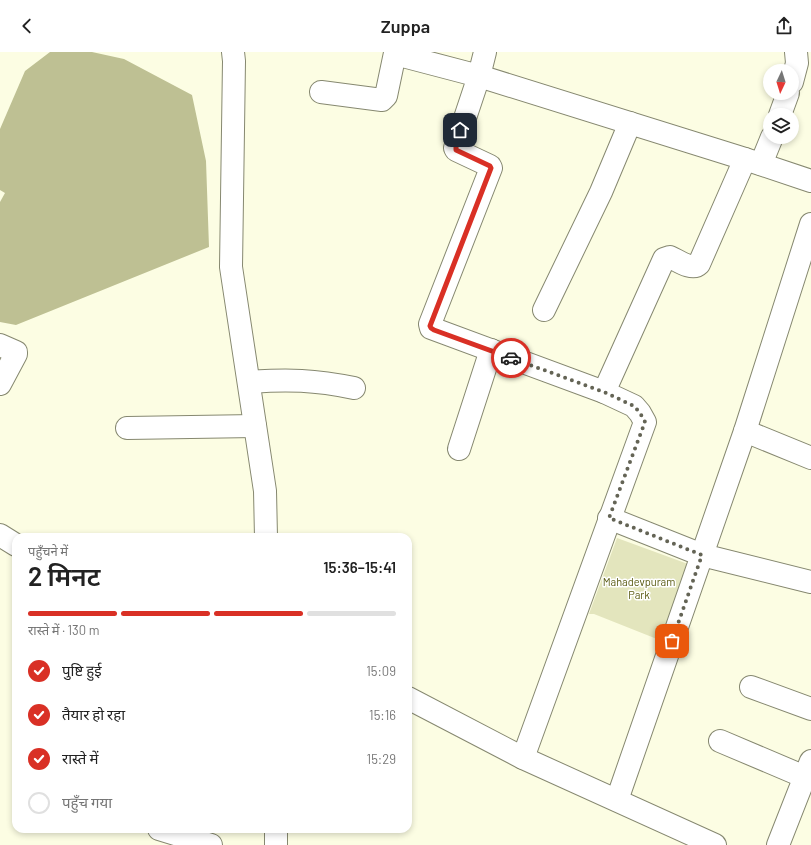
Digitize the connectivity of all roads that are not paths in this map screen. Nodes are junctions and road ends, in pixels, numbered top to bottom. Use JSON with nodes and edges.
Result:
{"nodes":[{"id":1,"x":233,"y":52,"type":"edge"},
{"id":2,"x":485,"y":52,"type":"edge"},
{"id":3,"x":395,"y":53,"type":"edge"},
{"id":4,"x":479,"y":76,"type":"junction"},
{"id":5,"x":321,"y":92,"type":"dead end"},
{"id":6,"x":630,"y":123,"type":"junction"},
{"id":7,"x":767,"y":144,"type":"edge"},
{"id":8,"x":753,"y":162,"type":"junction"},
{"id":9,"x":811,"y":181,"type":"edge"},
{"id":10,"x":811,"y":224,"type":"edge"},
{"id":11,"x":544,"y":310,"type":"dead end"},
{"id":12,"x":0,"y":345,"type":"edge"},
{"id":13,"x":491,"y":350,"type":"junction"},
{"id":14,"x":249,"y":382,"type":"junction"},
{"id":15,"x":0,"y":384,"type":"edge"},
{"id":16,"x":354,"y":388,"type":"dead end"},
{"id":17,"x":604,"y":392,"type":"junction"},
{"id":18,"x":255,"y":426,"type":"junction"},
{"id":19,"x":127,"y":428,"type":"dead end"},
{"id":20,"x":745,"y":431,"type":"junction"},
{"id":21,"x":460,"y":449,"type":"dead end"},
{"id":22,"x":811,"y":458,"type":"edge"},
{"id":23,"x":609,"y":518,"type":"junction"},
{"id":24,"x":266,"y":533,"type":"edge"},
{"id":25,"x":0,"y":535,"type":"edge"},
{"id":26,"x":12,"y":542,"type":"edge"},
{"id":27,"x":702,"y":555,"type":"junction"},
{"id":28,"x":811,"y":582,"type":"edge"},
{"id":29,"x":751,"y":687,"type":"dead end"},
{"id":30,"x":412,"y":700,"type":"edge"},
{"id":31,"x":811,"y":709,"type":"edge"},
{"id":32,"x":720,"y":741,"type":"dead end"},
{"id":33,"x":523,"y":758,"type":"junction"},
{"id":34,"x":808,"y":769,"type":"edge"},
{"id":35,"x":618,"y":800,"type":"junction"},
{"id":36,"x":172,"y":833,"type":"edge"},
{"id":37,"x":276,"y":833,"type":"edge"},
{"id":38,"x":211,"y":845,"type":"edge"},
{"id":39,"x":276,"y":845,"type":"edge"},
{"id":40,"x":715,"y":845,"type":"edge"},
{"id":41,"x":778,"y":845,"type":"edge"}],
"edges":[{"from":1,"to":14,"type":"street"},
{"from":2,"to":4,"type":"street"},
{"from":3,"to":4,"type":"street"},
{"from":3,"to":5,"type":"street"},
{"from":4,"to":6,"type":"street"},
{"from":4,"to":13,"type":"street"},
{"from":6,"to":8,"type":"street"},
{"from":6,"to":11,"type":"street"},
{"from":7,"to":8,"type":"street"},
{"from":8,"to":9,"type":"street"},
{"from":8,"to":17,"type":"street"},
{"from":10,"to":20,"type":"street"},
{"from":12,"to":15,"type":"street"},
{"from":13,"to":17,"type":"street"},
{"from":13,"to":21,"type":"street"},
{"from":14,"to":16,"type":"street"},
{"from":14,"to":18,"type":"street"},
{"from":17,"to":23,"type":"street"},
{"from":18,"to":19,"type":"street"},
{"from":18,"to":24,"type":"street"},
{"from":20,"to":22,"type":"street"},
{"from":20,"to":27,"type":"street"},
{"from":23,"to":27,"type":"street"},
{"from":23,"to":33,"type":"street"},
{"from":25,"to":26,"type":"street"},
{"from":27,"to":28,"type":"street"},
{"from":27,"to":35,"type":"street"},
{"from":29,"to":31,"type":"street"},
{"from":30,"to":33,"type":"street"},
{"from":32,"to":34,"type":"street"},
{"from":33,"to":35,"type":"street"},
{"from":34,"to":41,"type":"street"},
{"from":35,"to":40,"type":"street"},
{"from":36,"to":38,"type":"street"},
{"from":37,"to":39,"type":"street"}]}
